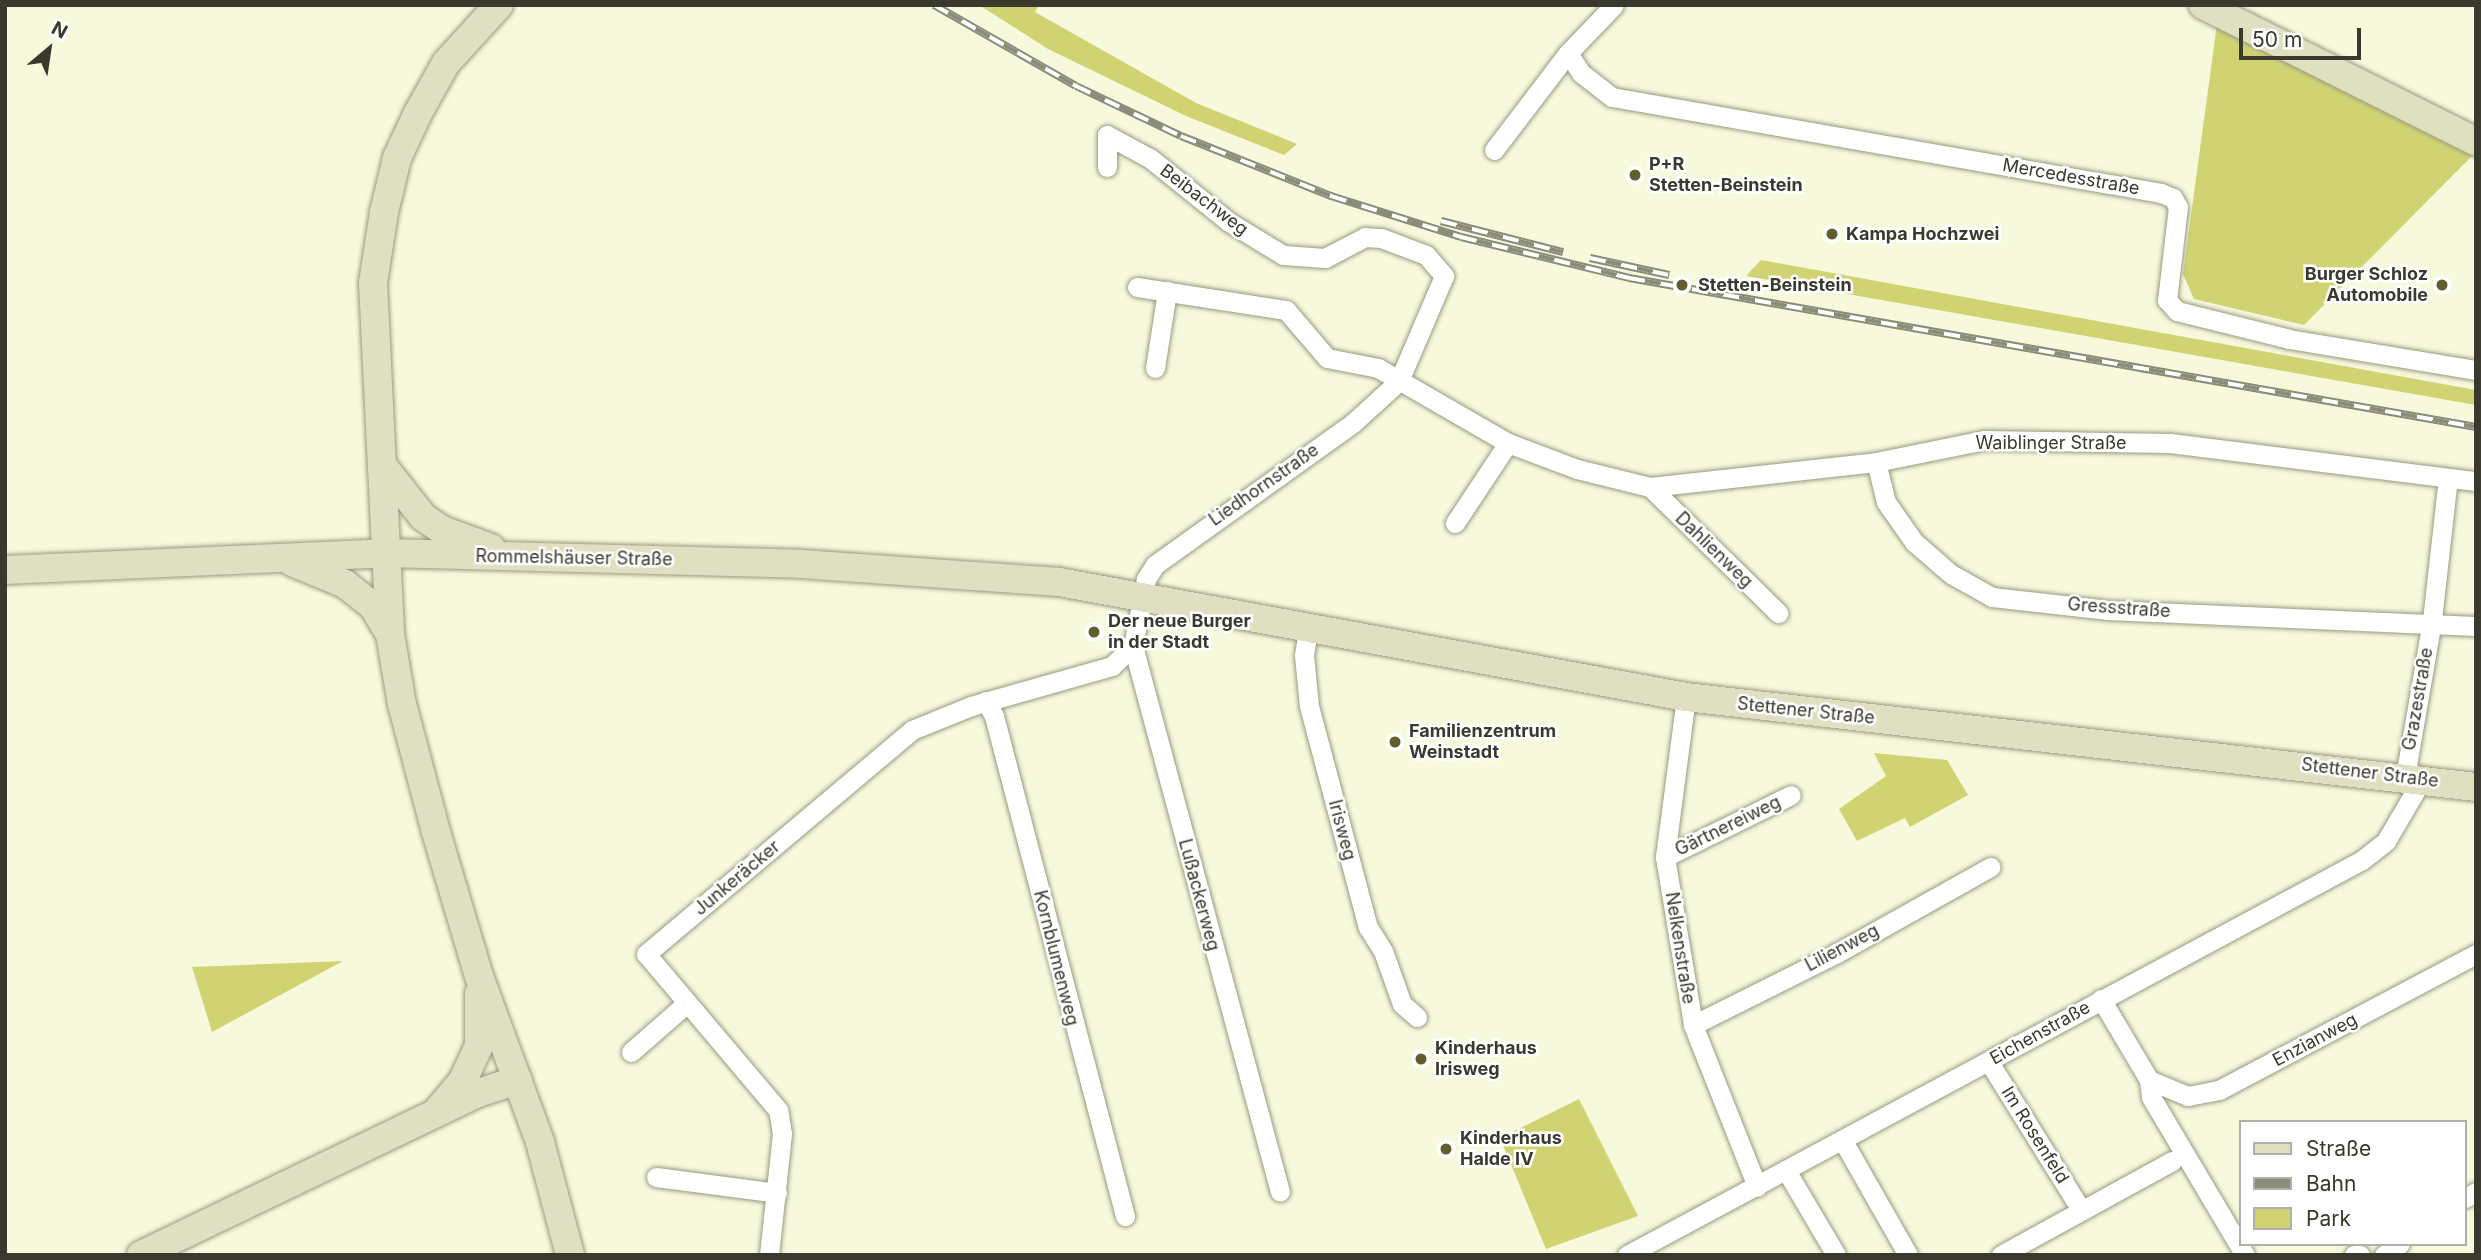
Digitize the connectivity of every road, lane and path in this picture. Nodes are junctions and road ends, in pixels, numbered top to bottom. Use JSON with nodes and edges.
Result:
{"nodes":[{"id":1,"x":499,"y":5,"type":"edge"},
{"id":2,"x":1614,"y":5,"type":"edge"},
{"id":3,"x":2203,"y":5,"type":"edge"},
{"id":4,"x":1568,"y":53,"type":"junction"},
{"id":5,"x":2476,"y":142,"type":"edge"},
{"id":6,"x":1494,"y":150,"type":"dead end"},
{"id":7,"x":1107,"y":167,"type":"dead end"},
{"id":8,"x":1444,"y":276,"type":"joint"},
{"id":9,"x":1136,"y":287,"type":"dead end"},
{"id":10,"x":1167,"y":291,"type":"junction"},
{"id":11,"x":1156,"y":368,"type":"dead end"},
{"id":12,"x":2476,"y":370,"type":"edge"},
{"id":13,"x":1399,"y":381,"type":"junction"},
{"id":14,"x":1508,"y":443,"type":"junction"},
{"id":15,"x":1876,"y":462,"type":"junction"},
{"id":16,"x":382,"y":465,"type":"junction"},
{"id":17,"x":2448,"y":478,"type":"junction"},
{"id":18,"x":2476,"y":481,"type":"edge"},
{"id":19,"x":1650,"y":487,"type":"junction"},
{"id":20,"x":1455,"y":523,"type":"dead end"},
{"id":21,"x":387,"y":553,"type":"junction"},
{"id":22,"x":280,"y":556,"type":"junction"},
{"id":23,"x":515,"y":557,"type":"junction"},
{"id":24,"x":5,"y":570,"type":"edge"},
{"id":25,"x":1142,"y":597,"type":"junction"},
{"id":26,"x":1778,"y":612,"type":"dead end"},
{"id":27,"x":2432,"y":621,"type":"junction"},
{"id":28,"x":2476,"y":626,"type":"edge"},
{"id":29,"x":1308,"y":630,"type":"junction"},
{"id":30,"x":390,"y":634,"type":"junction"},
{"id":31,"x":1133,"y":646,"type":"junction"},
{"id":32,"x":1686,"y":697,"type":"junction"},
{"id":33,"x":986,"y":701,"type":"junction"},
{"id":34,"x":2414,"y":777,"type":"junction"},
{"id":35,"x":2476,"y":787,"type":"edge"},
{"id":36,"x":1791,"y":795,"type":"dead end"},
{"id":37,"x":1665,"y":857,"type":"junction"},
{"id":38,"x":1990,"y":867,"type":"dead end"},
{"id":39,"x":2476,"y":954,"type":"edge"},
{"id":40,"x":479,"y":976,"type":"junction"},
{"id":41,"x":2101,"y":999,"type":"junction"},
{"id":42,"x":687,"y":1003,"type":"junction"},
{"id":43,"x":1417,"y":1017,"type":"dead end"},
{"id":44,"x":1693,"y":1025,"type":"junction"},
{"id":45,"x":631,"y":1052,"type":"dead end"},
{"id":46,"x":1989,"y":1062,"type":"junction"},
{"id":47,"x":518,"y":1080,"type":"junction"},
{"id":48,"x":2149,"y":1080,"type":"junction"},
{"id":49,"x":433,"y":1117,"type":"junction"},
{"id":50,"x":1843,"y":1141,"type":"junction"},
{"id":51,"x":2172,"y":1161,"type":"dead end"},
{"id":52,"x":1787,"y":1172,"type":"junction"},
{"id":53,"x":656,"y":1177,"type":"dead end"},
{"id":54,"x":1757,"y":1187,"type":"junction"},
{"id":55,"x":1280,"y":1192,"type":"dead end"},
{"id":56,"x":777,"y":1193,"type":"junction"},
{"id":57,"x":2080,"y":1208,"type":"junction"},
{"id":58,"x":1125,"y":1216,"type":"dead end"},
{"id":59,"x":141,"y":1255,"type":"edge"},
{"id":60,"x":570,"y":1255,"type":"edge"},
{"id":61,"x":769,"y":1255,"type":"edge"},
{"id":62,"x":1627,"y":1255,"type":"edge"},
{"id":63,"x":1836,"y":1255,"type":"edge"},
{"id":64,"x":1908,"y":1255,"type":"edge"},
{"id":65,"x":2001,"y":1255,"type":"edge"},
{"id":66,"x":2245,"y":1255,"type":"edge"},
{"id":67,"x":2354,"y":1255,"type":"edge"},
{"id":68,"x":2360,"y":1255,"type":"edge"}],
"edges":[{"from":1,"to":16,"type":"street"},
{"from":2,"to":4,"type":"street"},
{"from":3,"to":5,"type":"street"},
{"from":4,"to":6,"type":"street"},
{"from":4,"to":12,"type":"street","name":"Mercedesstraße"},
{"from":7,"to":8,"type":"street","name":"Beibachweg"},
{"from":8,"to":13,"type":"street","name":"Liedhornstraße"},
{"from":9,"to":10,"type":"street"},
{"from":10,"to":11,"type":"street"},
{"from":10,"to":13,"type":"street"},
{"from":13,"to":14,"type":"street","name":"Waiblinger Straße"},
{"from":13,"to":25,"type":"street","name":"Liedhornstraße"},
{"from":14,"to":19,"type":"street","name":"Waiblinger Straße"},
{"from":14,"to":20,"type":"street"},
{"from":15,"to":17,"type":"street","name":"Waiblinger Straße"},
{"from":15,"to":19,"type":"street","name":"Waiblinger Straße"},
{"from":15,"to":27,"type":"street","name":"Gressstraße"},
{"from":16,"to":21,"type":"street"},
{"from":16,"to":23,"type":"street"},
{"from":17,"to":18,"type":"street","name":"Waiblinger Straße"},
{"from":17,"to":27,"type":"street","name":"Grazestraße"},
{"from":19,"to":26,"type":"street","name":"Dahlienweg"},
{"from":21,"to":22,"type":"street","name":"Rommelshäuser Straße"},
{"from":21,"to":23,"type":"street","name":"Rommelshäuser Straße"},
{"from":21,"to":30,"type":"street"},
{"from":22,"to":24,"type":"street","name":"Rommelshäuser Straße"},
{"from":22,"to":30,"type":"street"},
{"from":23,"to":25,"type":"street","name":"Rommelshäuser Straße"},
{"from":25,"to":29,"type":"street","name":"Stettener Straße"},
{"from":25,"to":31,"type":"street","name":"Lußackerweg"},
{"from":27,"to":28,"type":"street"},
{"from":27,"to":34,"type":"street","name":"Grazestraße"},
{"from":29,"to":32,"type":"street","name":"Stettener Straße"},
{"from":29,"to":43,"type":"street","name":"Irisweg"},
{"from":30,"to":40,"type":"street"},
{"from":31,"to":33,"type":"street","name":"Junkeräcker"},
{"from":31,"to":55,"type":"street","name":"Lußackerweg"},
{"from":32,"to":34,"type":"street","name":"Stettener Straße"},
{"from":32,"to":37,"type":"street","name":"Nelkenstraße"},
{"from":33,"to":42,"type":"street","name":"Junkeräcker"},
{"from":33,"to":58,"type":"street","name":"Kornblumenweg"},
{"from":34,"to":35,"type":"street","name":"Stettener Straße"},
{"from":34,"to":41,"type":"street","name":"Eichenstraße"},
{"from":36,"to":37,"type":"street","name":"Gärtnereiweg"},
{"from":37,"to":44,"type":"street","name":"Nelkenstraße"},
{"from":38,"to":44,"type":"street","name":"Lilienweg"},
{"from":39,"to":48,"type":"street","name":"Enzianweg"},
{"from":40,"to":47,"type":"street"},
{"from":40,"to":49,"type":"street"},
{"from":41,"to":46,"type":"street","name":"Eichenstraße"},
{"from":41,"to":48,"type":"street"},
{"from":42,"to":45,"type":"street"},
{"from":42,"to":56,"type":"street","name":"Junkeräcker"},
{"from":44,"to":54,"type":"street","name":"Nelkenstraße"},
{"from":46,"to":50,"type":"street","name":"Eichenstraße"},
{"from":46,"to":57,"type":"street","name":"Im Rosenfeld"},
{"from":47,"to":49,"type":"street"},
{"from":47,"to":60,"type":"street"},
{"from":48,"to":66,"type":"street"},
{"from":49,"to":59,"type":"street"},
{"from":50,"to":52,"type":"street","name":"Eichenstraße"},
{"from":50,"to":64,"type":"street"},
{"from":51,"to":57,"type":"street"},
{"from":52,"to":54,"type":"street","name":"Eichenstraße"},
{"from":52,"to":63,"type":"street"},
{"from":53,"to":56,"type":"street"},
{"from":54,"to":62,"type":"street","name":"Eichenstraße"},
{"from":56,"to":61,"type":"street","name":"Junkeräcker"},
{"from":57,"to":65,"type":"street"},
{"from":67,"to":68,"type":"street"}]}
